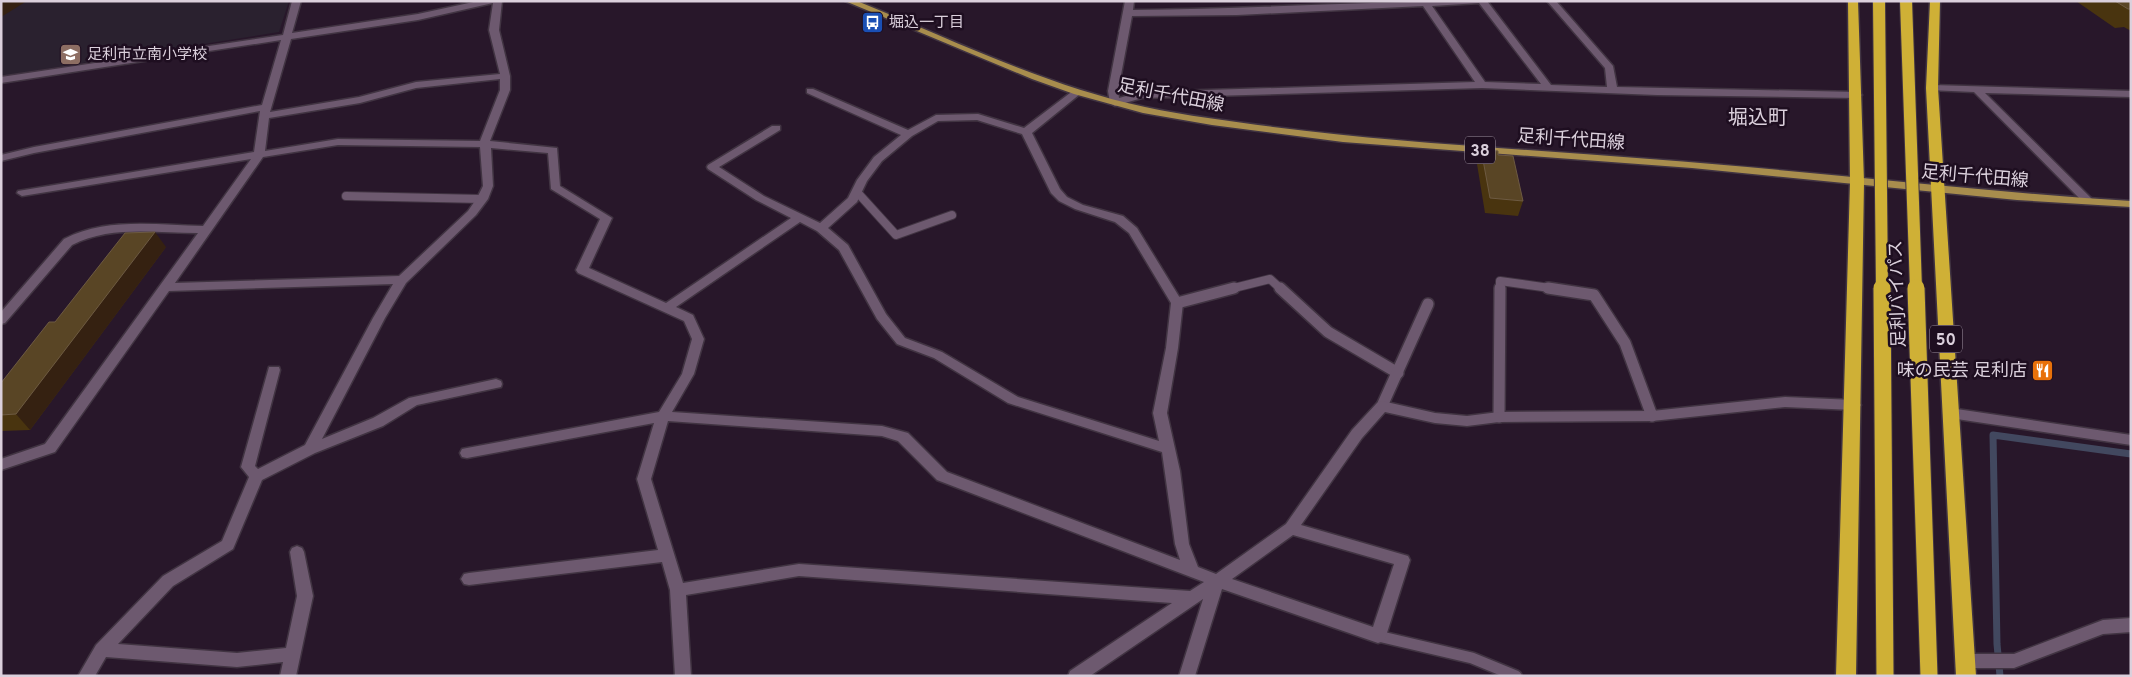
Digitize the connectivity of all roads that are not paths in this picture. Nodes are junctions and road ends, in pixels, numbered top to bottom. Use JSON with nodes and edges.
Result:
{"nodes":[{"id":1,"x":297,"y":1,"type":"edge"},
{"id":2,"x":492,"y":1,"type":"edge"},
{"id":3,"x":498,"y":1,"type":"edge"},
{"id":4,"x":849,"y":1,"type":"edge"},
{"id":5,"x":1130,"y":1,"type":"edge"},
{"id":6,"x":1476,"y":1,"type":"edge"},
{"id":7,"x":1482,"y":1,"type":"edge"},
{"id":8,"x":1551,"y":1,"type":"edge"},
{"id":9,"x":1853,"y":1,"type":"edge"},
{"id":10,"x":1879,"y":1,"type":"edge"},
{"id":11,"x":1906,"y":1,"type":"edge"},
{"id":12,"x":1935,"y":1,"type":"edge"},
{"id":13,"x":1425,"y":3,"type":"edge"},
{"id":14,"x":1329,"y":5,"type":"edge"},
{"id":15,"x":1128,"y":13,"type":"junction"},
{"id":16,"x":287,"y":36,"type":"junction"},
{"id":17,"x":505,"y":76,"type":"junction"},
{"id":18,"x":1,"y":80,"type":"edge"},
{"id":19,"x":1482,"y":84,"type":"junction"},
{"id":20,"x":1548,"y":87,"type":"junction"},
{"id":21,"x":1932,"y":88,"type":"junction"},
{"id":22,"x":1976,"y":89,"type":"junction"},
{"id":23,"x":1612,"y":90,"type":"junction"},
{"id":24,"x":810,"y":91,"type":"dead end"},
{"id":25,"x":1077,"y":92,"type":"junction"},
{"id":26,"x":2131,"y":94,"type":"edge"},
{"id":27,"x":1857,"y":95,"type":"junction"},
{"id":28,"x":1115,"y":103,"type":"junction"},
{"id":29,"x":266,"y":112,"type":"junction"},
{"id":30,"x":776,"y":128,"type":"dead end"},
{"id":31,"x":1026,"y":132,"type":"junction"},
{"id":32,"x":908,"y":134,"type":"junction"},
{"id":33,"x":486,"y":144,"type":"junction"},
{"id":34,"x":259,"y":156,"type":"junction"},
{"id":35,"x":1,"y":158,"type":"edge"},
{"id":36,"x":1858,"y":182,"type":"junction"},
{"id":37,"x":1937,"y":190,"type":"junction"},
{"id":38,"x":857,"y":192,"type":"junction"},
{"id":39,"x":22,"y":193,"type":"dead end"},
{"id":40,"x":346,"y":196,"type":"dead end"},
{"id":41,"x":482,"y":199,"type":"junction"},
{"id":42,"x":2089,"y":202,"type":"junction"},
{"id":43,"x":2131,"y":204,"type":"edge"},
{"id":44,"x":952,"y":215,"type":"dead end"},
{"id":45,"x":799,"y":217,"type":"junction"},
{"id":46,"x":821,"y":228,"type":"junction"},
{"id":47,"x":205,"y":230,"type":"junction"},
{"id":48,"x":402,"y":280,"type":"junction"},
{"id":49,"x":167,"y":287,"type":"junction"},
{"id":50,"x":1177,"y":303,"type":"junction"},
{"id":51,"x":1428,"y":304,"type":"dead end"},
{"id":52,"x":667,"y":308,"type":"junction"},
{"id":53,"x":2,"y":319,"type":"edge"},
{"id":54,"x":274,"y":370,"type":"dead end"},
{"id":55,"x":1398,"y":373,"type":"junction"},
{"id":56,"x":496,"y":384,"type":"dead end"},
{"id":57,"x":1854,"y":405,"type":"junction"},
{"id":58,"x":1382,"y":406,"type":"junction"},
{"id":59,"x":1950,"y":413,"type":"junction"},
{"id":60,"x":663,"y":416,"type":"junction"},
{"id":61,"x":1652,"y":416,"type":"junction"},
{"id":62,"x":1499,"y":418,"type":"junction"},
{"id":63,"x":2131,"y":440,"type":"edge"},
{"id":64,"x":310,"y":449,"type":"junction"},
{"id":65,"x":1168,"y":449,"type":"junction"},
{"id":66,"x":467,"y":453,"type":"dead end"},
{"id":67,"x":1,"y":466,"type":"edge"},
{"id":68,"x":256,"y":476,"type":"junction"},
{"id":69,"x":1291,"y":528,"type":"junction"},
{"id":70,"x":297,"y":552,"type":"dead end"},
{"id":71,"x":667,"y":555,"type":"junction"},
{"id":72,"x":1191,"y":569,"type":"junction"},
{"id":73,"x":469,"y":579,"type":"dead end"},
{"id":74,"x":1218,"y":580,"type":"junction"},
{"id":75,"x":678,"y":590,"type":"junction"},
{"id":76,"x":1192,"y":598,"type":"junction"},
{"id":77,"x":2131,"y":625,"type":"edge"},
{"id":78,"x":1378,"y":636,"type":"junction"},
{"id":79,"x":102,"y":650,"type":"junction"},
{"id":80,"x":292,"y":654,"type":"junction"},
{"id":81,"x":1965,"y":668,"type":"edge"},
{"id":82,"x":86,"y":676,"type":"edge"},
{"id":83,"x":288,"y":676,"type":"edge"},
{"id":84,"x":683,"y":676,"type":"edge"},
{"id":85,"x":1076,"y":676,"type":"edge"},
{"id":86,"x":1187,"y":676,"type":"edge"},
{"id":87,"x":1516,"y":676,"type":"edge"},
{"id":88,"x":1846,"y":676,"type":"edge"},
{"id":89,"x":1885,"y":676,"type":"edge"},
{"id":90,"x":1929,"y":676,"type":"edge"}],
"edges":[{"from":1,"to":16,"type":"street"},
{"from":2,"to":16,"type":"street"},
{"from":3,"to":17,"type":"street"},
{"from":4,"to":25,"type":"main road","name":"足利千代田線","number":"38"},
{"from":5,"to":15,"type":"street"},
{"from":6,"to":13,"type":"street"},
{"from":7,"to":20,"type":"street"},
{"from":8,"to":23,"type":"street"},
{"from":9,"to":27,"type":"highway"},
{"from":10,"to":89,"type":"highway","name":"足利バイパス","bridge":true},
{"from":11,"to":90,"type":"highway","name":"足利バイパス","number":"50","bridge":true},
{"from":12,"to":21,"type":"highway","number":"50"},
{"from":13,"to":14,"type":"street"},
{"from":13,"to":19,"type":"street"},
{"from":14,"to":15,"type":"street"},
{"from":15,"to":28,"type":"street"},
{"from":16,"to":18,"type":"street"},
{"from":16,"to":29,"type":"street"},
{"from":17,"to":29,"type":"street"},
{"from":17,"to":33,"type":"street"},
{"from":19,"to":20,"type":"street"},
{"from":19,"to":28,"type":"street"},
{"from":20,"to":23,"type":"street"},
{"from":21,"to":22,"type":"street"},
{"from":21,"to":37,"type":"highway","number":"50"},
{"from":22,"to":26,"type":"street"},
{"from":22,"to":42,"type":"street"},
{"from":23,"to":27,"type":"street"},
{"from":24,"to":32,"type":"street"},
{"from":25,"to":28,"type":"main road","name":"足利千代田線","number":"38"},
{"from":25,"to":31,"type":"street"},
{"from":27,"to":36,"type":"highway"},
{"from":28,"to":36,"type":"main road","name":"足利千代田線","number":"38"},
{"from":29,"to":34,"type":"street"},
{"from":29,"to":35,"type":"street"},
{"from":30,"to":45,"type":"street"},
{"from":31,"to":32,"type":"street"},
{"from":31,"to":50,"type":"street"},
{"from":32,"to":38,"type":"street"},
{"from":33,"to":34,"type":"street"},
{"from":33,"to":41,"type":"street"},
{"from":33,"to":52,"type":"street"},
{"from":34,"to":39,"type":"street"},
{"from":34,"to":47,"type":"street"},
{"from":36,"to":37,"type":"main road","name":"足利千代田線","number":"38"},
{"from":36,"to":57,"type":"highway"},
{"from":37,"to":42,"type":"main road","name":"足利千代田線","number":"38"},
{"from":37,"to":59,"type":"highway","number":"50"},
{"from":38,"to":44,"type":"lane"},
{"from":38,"to":46,"type":"street"},
{"from":40,"to":41,"type":"lane"},
{"from":41,"to":48,"type":"street"},
{"from":42,"to":43,"type":"main road","name":"足利千代田線","number":"38"},
{"from":45,"to":46,"type":"street"},
{"from":45,"to":52,"type":"street"},
{"from":46,"to":65,"type":"street"},
{"from":47,"to":49,"type":"street"},
{"from":47,"to":53,"type":"street"},
{"from":48,"to":49,"type":"street"},
{"from":48,"to":64,"type":"street"},
{"from":49,"to":67,"type":"street"},
{"from":50,"to":55,"type":"lane"},
{"from":50,"to":65,"type":"street"},
{"from":51,"to":55,"type":"lane"},
{"from":52,"to":60,"type":"street"},
{"from":54,"to":68,"type":"street"},
{"from":55,"to":58,"type":"lane"},
{"from":56,"to":64,"type":"street"},
{"from":57,"to":61,"type":"street"},
{"from":57,"to":88,"type":"highway"},
{"from":58,"to":62,"type":"street"},
{"from":58,"to":69,"type":"street"},
{"from":59,"to":63,"type":"street"},
{"from":59,"to":81,"type":"highway","number":"50"},
{"from":60,"to":66,"type":"street"},
{"from":60,"to":71,"type":"street"},
{"from":60,"to":72,"type":"street"},
{"from":61,"to":62,"type":"street"},
{"from":61,"to":62,"type":"lane"},
{"from":64,"to":68,"type":"street"},
{"from":65,"to":72,"type":"street"},
{"from":68,"to":79,"type":"street"},
{"from":69,"to":74,"type":"street"},
{"from":69,"to":78,"type":"street"},
{"from":70,"to":80,"type":"street"},
{"from":71,"to":73,"type":"street"},
{"from":71,"to":75,"type":"street"},
{"from":72,"to":74,"type":"street"},
{"from":74,"to":76,"type":"street"},
{"from":74,"to":78,"type":"street"},
{"from":74,"to":86,"type":"street"},
{"from":75,"to":76,"type":"street"},
{"from":75,"to":84,"type":"street"},
{"from":76,"to":85,"type":"street"},
{"from":77,"to":81,"type":"street"},
{"from":78,"to":87,"type":"lane"},
{"from":79,"to":80,"type":"street"},
{"from":79,"to":82,"type":"street"},
{"from":80,"to":83,"type":"street"}]}
